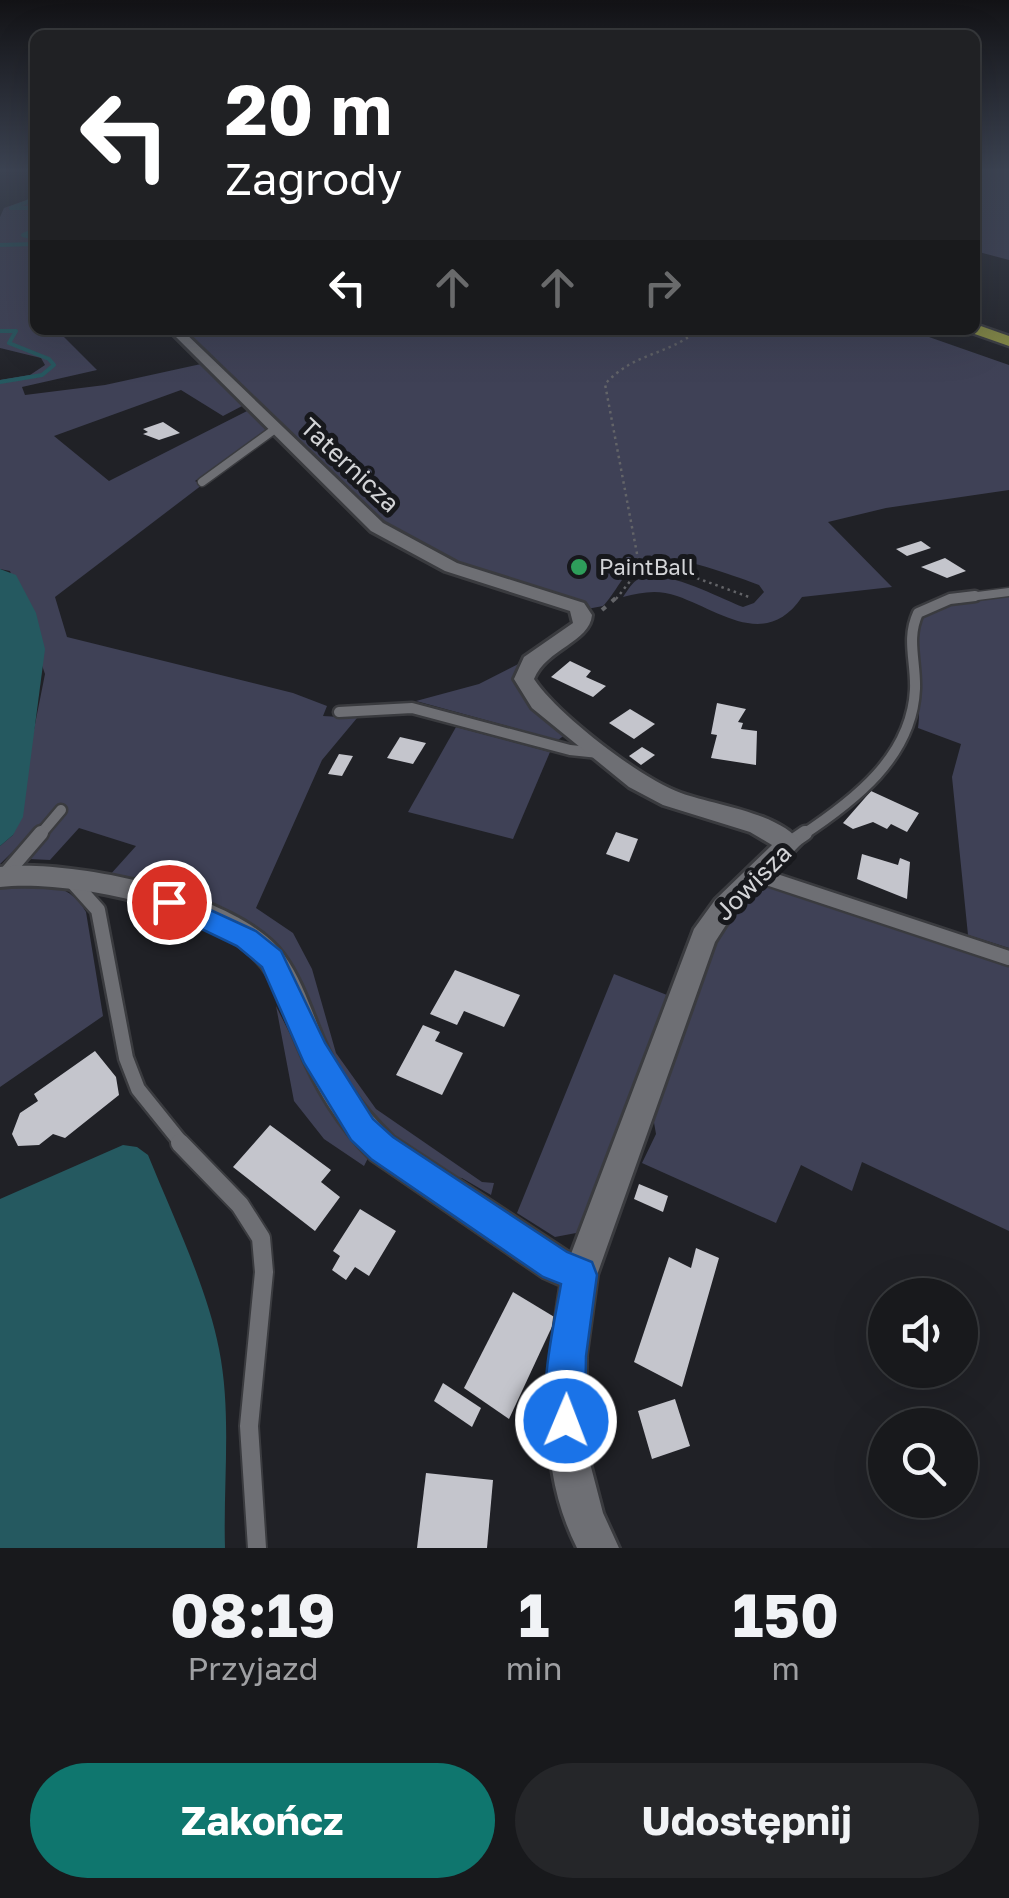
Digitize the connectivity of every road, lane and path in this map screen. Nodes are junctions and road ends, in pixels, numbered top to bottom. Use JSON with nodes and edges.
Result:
{"nodes":[{"id":1,"x":980,"y":316,"type":"edge"},
{"id":2,"x":1009,"y":326,"type":"edge"},
{"id":3,"x":980,"y":331,"type":"edge"},
{"id":4,"x":180,"y":335,"type":"edge"},
{"id":5,"x":695,"y":335,"type":"edge"},
{"id":6,"x":1009,"y":341,"type":"edge"},
{"id":7,"x":275,"y":429,"type":"junction"},
{"id":8,"x":202,"y":482,"type":"dead end"},
{"id":9,"x":640,"y":566,"type":"junction"},
{"id":10,"x":1009,"y":592,"type":"edge"},
{"id":11,"x":749,"y":597,"type":"dead end"},
{"id":12,"x":583,"y":616,"type":"junction"},
{"id":13,"x":339,"y":712,"type":"dead end"},
{"id":14,"x":599,"y":753,"type":"junction"},
{"id":15,"x":61,"y":810,"type":"dead end"},
{"id":16,"x":788,"y":844,"type":"junction"},
{"id":17,"x":756,"y":874,"type":"junction"},
{"id":18,"x":69,"y":876,"type":"junction"},
{"id":19,"x":2,"y":877,"type":"edge"},
{"id":20,"x":1009,"y":958,"type":"edge"},
{"id":21,"x":580,"y":1275,"type":"junction"},
{"id":22,"x":257,"y":1548,"type":"edge"},
{"id":23,"x":598,"y":1548,"type":"edge"}],
"edges":[{"from":1,"to":2,"type":"highway"},
{"from":3,"to":6,"type":"highway"},
{"from":4,"to":7,"type":"street","name":"Taternicza"},
{"from":5,"to":9,"type":"path"},
{"from":7,"to":8,"type":"lane"},
{"from":7,"to":12,"type":"street","name":"Taternicza"},
{"from":9,"to":11,"type":"path"},
{"from":9,"to":12,"type":"path"},
{"from":10,"to":16,"type":"lane","name":"Jowisza"},
{"from":12,"to":14,"type":"street"},
{"from":13,"to":14,"type":"lane"},
{"from":14,"to":16,"type":"street"},
{"from":15,"to":19,"type":"lane"},
{"from":16,"to":17,"type":"street","name":"Jowisza"},
{"from":17,"to":20,"type":"lane"},
{"from":17,"to":21,"type":"street","name":"Jowisza"},
{"from":18,"to":19,"type":"street"},
{"from":18,"to":21,"type":"street"},
{"from":18,"to":22,"type":"lane"},
{"from":21,"to":23,"type":"street","name":"Jowisza"}]}
